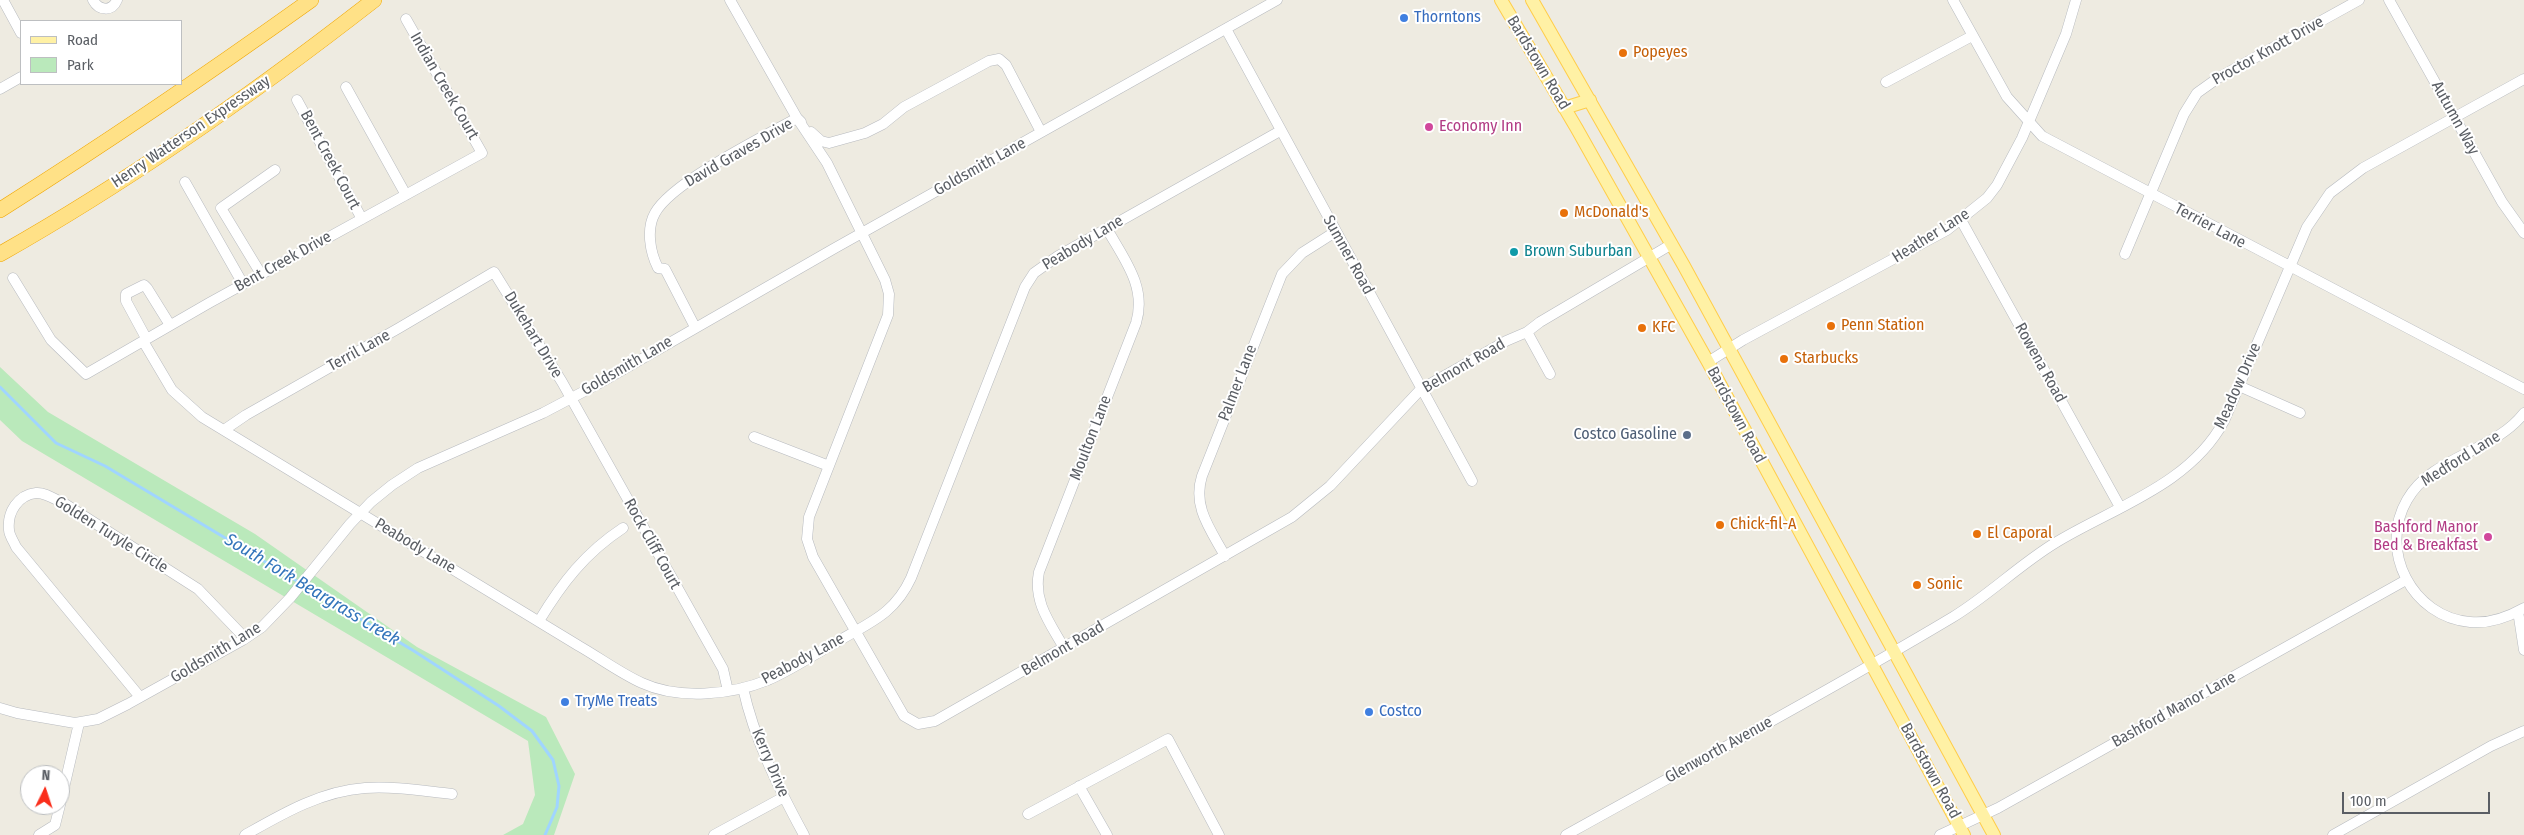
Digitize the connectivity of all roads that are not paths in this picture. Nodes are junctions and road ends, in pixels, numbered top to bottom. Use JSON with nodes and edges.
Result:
{"nodes":[{"id":1,"x":3,"y":0,"type":"edge"},
{"id":2,"x":93,"y":0,"type":"edge"},
{"id":3,"x":117,"y":0,"type":"edge"},
{"id":4,"x":311,"y":0,"type":"edge"},
{"id":5,"x":374,"y":0,"type":"edge"},
{"id":6,"x":730,"y":0,"type":"edge"},
{"id":7,"x":1277,"y":0,"type":"edge"},
{"id":8,"x":1500,"y":0,"type":"edge"},
{"id":9,"x":1532,"y":0,"type":"edge"},
{"id":10,"x":1953,"y":0,"type":"edge"},
{"id":11,"x":2076,"y":0,"type":"edge"},
{"id":12,"x":2359,"y":0,"type":"edge"},
{"id":13,"x":2389,"y":0,"type":"edge"},
{"id":14,"x":406,"y":19,"type":"dead end"},
{"id":15,"x":1226,"y":29,"type":"junction"},
{"id":16,"x":20,"y":31,"type":"edge"},
{"id":17,"x":1972,"y":36,"type":"junction"},
{"id":18,"x":20,"y":78,"type":"edge"},
{"id":19,"x":2524,"y":78,"type":"edge"},
{"id":20,"x":1886,"y":82,"type":"dead end"},
{"id":21,"x":346,"y":87,"type":"dead end"},
{"id":22,"x":0,"y":89,"type":"edge"},
{"id":23,"x":297,"y":100,"type":"dead end"},
{"id":24,"x":1590,"y":100,"type":"junction"},
{"id":25,"x":1564,"y":108,"type":"junction"},
{"id":26,"x":2455,"y":117,"type":"junction"},
{"id":27,"x":797,"y":118,"type":"junction"},
{"id":28,"x":2028,"y":122,"type":"junction"},
{"id":29,"x":1280,"y":131,"type":"junction"},
{"id":30,"x":1041,"y":132,"type":"junction"},
{"id":31,"x":482,"y":153,"type":"joint"},
{"id":32,"x":274,"y":170,"type":"dead end"},
{"id":33,"x":185,"y":182,"type":"dead end"},
{"id":34,"x":2150,"y":194,"type":"junction"},
{"id":35,"x":406,"y":195,"type":"junction"},
{"id":36,"x":0,"y":210,"type":"edge"},
{"id":37,"x":362,"y":219,"type":"junction"},
{"id":38,"x":1961,"y":220,"type":"junction"},
{"id":39,"x":1106,"y":229,"type":"junction"},
{"id":40,"x":1336,"y":232,"type":"junction"},
{"id":41,"x":2524,"y":233,"type":"edge"},
{"id":42,"x":861,"y":234,"type":"junction"},
{"id":43,"x":1672,"y":244,"type":"junction"},
{"id":44,"x":0,"y":254,"type":"edge"},
{"id":45,"x":2125,"y":254,"type":"dead end"},
{"id":46,"x":1649,"y":258,"type":"junction"},
{"id":47,"x":2290,"y":266,"type":"junction"},
{"id":48,"x":494,"y":272,"type":"joint"},
{"id":49,"x":261,"y":274,"type":"junction"},
{"id":50,"x":13,"y":278,"type":"dead end"},
{"id":51,"x":243,"y":284,"type":"junction"},
{"id":52,"x":170,"y":325,"type":"junction"},
{"id":53,"x":695,"y":327,"type":"junction"},
{"id":54,"x":1527,"y":332,"type":"junction"},
{"id":55,"x":144,"y":340,"type":"junction"},
{"id":56,"x":1729,"y":350,"type":"junction"},
{"id":57,"x":1708,"y":362,"type":"junction"},
{"id":58,"x":1550,"y":374,"type":"dead end"},
{"id":59,"x":2239,"y":386,"type":"junction"},
{"id":60,"x":1421,"y":389,"type":"junction"},
{"id":61,"x":2524,"y":389,"type":"edge"},
{"id":62,"x":570,"y":399,"type":"junction"},
{"id":63,"x":2300,"y":413,"type":"dead end"},
{"id":64,"x":2524,"y":413,"type":"edge"},
{"id":65,"x":224,"y":430,"type":"junction"},
{"id":66,"x":754,"y":437,"type":"dead end"},
{"id":67,"x":829,"y":466,"type":"junction"},
{"id":68,"x":1472,"y":482,"type":"dead end"},
{"id":69,"x":2120,"y":506,"type":"junction"},
{"id":70,"x":360,"y":514,"type":"junction"},
{"id":71,"x":623,"y":528,"type":"dead end"},
{"id":72,"x":1225,"y":556,"type":"junction"},
{"id":73,"x":2406,"y":580,"type":"junction"},
{"id":74,"x":2521,"y":609,"type":"edge"},
{"id":75,"x":539,"y":621,"type":"junction"},
{"id":76,"x":855,"y":631,"type":"junction"},
{"id":77,"x":245,"y":638,"type":"junction"},
{"id":78,"x":1064,"y":648,"type":"junction"},
{"id":79,"x":2524,"y":650,"type":"edge"},
{"id":80,"x":1892,"y":651,"type":"junction"},
{"id":81,"x":1872,"y":665,"type":"junction"},
{"id":82,"x":743,"y":688,"type":"junction"},
{"id":83,"x":728,"y":691,"type":"junction"},
{"id":84,"x":140,"y":697,"type":"junction"},
{"id":85,"x":0,"y":708,"type":"edge"},
{"id":86,"x":79,"y":723,"type":"junction"},
{"id":87,"x":2524,"y":731,"type":"edge"},
{"id":88,"x":69,"y":765,"type":"edge"},
{"id":89,"x":1079,"y":786,"type":"junction"},
{"id":90,"x":452,"y":794,"type":"dead end"},
{"id":91,"x":784,"y":797,"type":"junction"},
{"id":92,"x":1028,"y":814,"type":"dead end"},
{"id":93,"x":1982,"y":814,"type":"junction"},
{"id":94,"x":58,"y":815,"type":"edge"},
{"id":95,"x":1962,"y":830,"type":"edge"},
{"id":96,"x":39,"y":835,"type":"edge"},
{"id":97,"x":245,"y":835,"type":"edge"},
{"id":98,"x":714,"y":835,"type":"edge"},
{"id":99,"x":804,"y":835,"type":"edge"},
{"id":100,"x":1107,"y":835,"type":"edge"},
{"id":101,"x":1219,"y":835,"type":"edge"},
{"id":102,"x":1566,"y":835,"type":"edge"},
{"id":103,"x":1940,"y":835,"type":"edge"},
{"id":104,"x":1994,"y":835,"type":"edge"},
{"id":105,"x":2332,"y":835,"type":"edge"}],
"edges":[{"from":1,"to":16,"type":"street"},
{"from":2,"to":3,"type":"street"},
{"from":4,"to":36,"type":"highway"},
{"from":5,"to":44,"type":"highway","name":"Henry Watterson Expressway"},
{"from":6,"to":27,"type":"street"},
{"from":7,"to":15,"type":"street","name":"Goldsmith Lane"},
{"from":8,"to":25,"type":"main road","name":"Bardstown Road"},
{"from":9,"to":24,"type":"main road","name":"Bardstown Road"},
{"from":10,"to":17,"type":"street","name":"Terrier Lane"},
{"from":11,"to":28,"type":"street","name":"Heather Lane"},
{"from":12,"to":34,"type":"street","name":"Proctor Knott Drive"},
{"from":13,"to":26,"type":"street","name":"Autumn Way"},
{"from":14,"to":31,"type":"street","name":"Indian Creek Court"},
{"from":15,"to":29,"type":"street","name":"Sumner Road"},
{"from":15,"to":30,"type":"street","name":"Goldsmith Lane"},
{"from":17,"to":20,"type":"street"},
{"from":17,"to":28,"type":"street","name":"Terrier Lane"},
{"from":18,"to":22,"type":"street"},
{"from":19,"to":26,"type":"street","name":"Meadow Drive"},
{"from":21,"to":35,"type":"street"},
{"from":23,"to":37,"type":"street","name":"Bent Creek Court"},
{"from":24,"to":25,"type":"main road"},
{"from":24,"to":43,"type":"main road","name":"Bardstown Road"},
{"from":25,"to":46,"type":"main road","name":"Bardstown Road"},
{"from":26,"to":41,"type":"street","name":"Autumn Way"},
{"from":26,"to":47,"type":"street","name":"Meadow Drive"},
{"from":27,"to":30,"type":"street","name":"David Graves Drive"},
{"from":27,"to":42,"type":"street","name":"Belmont Road"},
{"from":27,"to":53,"type":"street","name":"David Graves Drive"},
{"from":28,"to":34,"type":"street","name":"Terrier Lane"},
{"from":28,"to":38,"type":"street","name":"Heather Lane"},
{"from":29,"to":39,"type":"street","name":"Peabody Lane"},
{"from":29,"to":40,"type":"street","name":"Sumner Road"},
{"from":30,"to":42,"type":"street","name":"Goldsmith Lane"},
{"from":31,"to":35,"type":"street","name":"Bent Creek Drive"},
{"from":32,"to":49,"type":"street"},
{"from":33,"to":51,"type":"street"},
{"from":34,"to":45,"type":"street","name":"Proctor Knott Drive"},
{"from":34,"to":47,"type":"street","name":"Terrier Lane"},
{"from":35,"to":37,"type":"street","name":"Bent Creek Drive"},
{"from":37,"to":49,"type":"street","name":"Bent Creek Drive"},
{"from":38,"to":56,"type":"street","name":"Heather Lane"},
{"from":38,"to":69,"type":"street","name":"Rowena Road"},
{"from":39,"to":76,"type":"street","name":"Peabody Lane"},
{"from":39,"to":78,"type":"street","name":"Moulton Lane"},
{"from":40,"to":60,"type":"street","name":"Sumner Road"},
{"from":40,"to":72,"type":"street","name":"Palmer Lane"},
{"from":42,"to":53,"type":"street","name":"Goldsmith Lane"},
{"from":42,"to":67,"type":"street","name":"Belmont Road"},
{"from":43,"to":46,"type":"street","name":"Belmont Road"},
{"from":43,"to":56,"type":"main road","name":"Bardstown Road"},
{"from":46,"to":54,"type":"street","name":"Belmont Road"},
{"from":46,"to":57,"type":"main road","name":"Bardstown Road"},
{"from":47,"to":59,"type":"street","name":"Meadow Drive"},
{"from":47,"to":61,"type":"street","name":"Terrier Lane"},
{"from":48,"to":62,"type":"street","name":"Dukehart Drive"},
{"from":48,"to":65,"type":"street","name":"Terril Lane"},
{"from":49,"to":51,"type":"street","name":"Bent Creek Drive"},
{"from":50,"to":55,"type":"street","name":"Bent Creek Drive"},
{"from":51,"to":52,"type":"street","name":"Bent Creek Drive"},
{"from":52,"to":55,"type":"street","name":"Bent Creek Drive"},
{"from":52,"to":55,"type":"street","name":"Peabody Lane"},
{"from":53,"to":62,"type":"street","name":"Goldsmith Lane"},
{"from":54,"to":58,"type":"street"},
{"from":54,"to":60,"type":"street","name":"Belmont Road"},
{"from":55,"to":65,"type":"street","name":"Peabody Lane"},
{"from":56,"to":57,"type":"street","name":"Heather Lane"},
{"from":56,"to":80,"type":"main road","name":"Bardstown Road"},
{"from":57,"to":81,"type":"main road","name":"Bardstown Road"},
{"from":59,"to":63,"type":"street"},
{"from":59,"to":69,"type":"street","name":"Meadow Drive"},
{"from":60,"to":68,"type":"street","name":"Sumner Road"},
{"from":60,"to":72,"type":"street","name":"Belmont Road"},
{"from":62,"to":70,"type":"street","name":"Goldsmith Lane"},
{"from":62,"to":83,"type":"street","name":"Rock Cliff Court"},
{"from":64,"to":73,"type":"street","name":"Medford Lane"},
{"from":65,"to":70,"type":"street","name":"Peabody Lane"},
{"from":66,"to":67,"type":"street"},
{"from":67,"to":76,"type":"street","name":"Belmont Road"},
{"from":69,"to":80,"type":"street","name":"Meadow Drive"},
{"from":70,"to":75,"type":"street","name":"Peabody Lane"},
{"from":70,"to":77,"type":"street","name":"Goldsmith Lane"},
{"from":71,"to":75,"type":"street"},
{"from":72,"to":78,"type":"street","name":"Belmont Road"},
{"from":73,"to":74,"type":"street","name":"Medford Lane"},
{"from":73,"to":93,"type":"street","name":"Bashford Manor Lane"},
{"from":74,"to":79,"type":"street"},
{"from":75,"to":83,"type":"street","name":"Peabody Lane"},
{"from":76,"to":78,"type":"street","name":"Belmont Road"},
{"from":76,"to":82,"type":"street","name":"Peabody Lane"},
{"from":77,"to":84,"type":"street","name":"Goldsmith Lane"},
{"from":77,"to":84,"type":"street","name":"Golden Turyle Circle"},
{"from":80,"to":81,"type":"street","name":"Meadow Drive"},
{"from":80,"to":93,"type":"main road","name":"Bardstown Road"},
{"from":81,"to":95,"type":"main road","name":"Bardstown Road"},
{"from":81,"to":102,"type":"street","name":"Glenworth Avenue"},
{"from":82,"to":83,"type":"street","name":"Peabody Lane"},
{"from":82,"to":91,"type":"street","name":"Kerry Drive"},
{"from":84,"to":86,"type":"street","name":"Goldsmith Lane"},
{"from":85,"to":86,"type":"street","name":"Goldsmith Lane"},
{"from":86,"to":88,"type":"street"},
{"from":87,"to":105,"type":"street"},
{"from":89,"to":92,"type":"street"},
{"from":89,"to":100,"type":"street"},
{"from":89,"to":101,"type":"street"},
{"from":90,"to":97,"type":"street"},
{"from":91,"to":98,"type":"street"},
{"from":91,"to":99,"type":"street","name":"Kerry Drive"},
{"from":93,"to":95,"type":"street","name":"Bashford Manor Lane"},
{"from":93,"to":104,"type":"main road","name":"Bardstown Road"},
{"from":94,"to":96,"type":"street"},
{"from":95,"to":103,"type":"street","name":"Bashford Manor Lane"}]}
